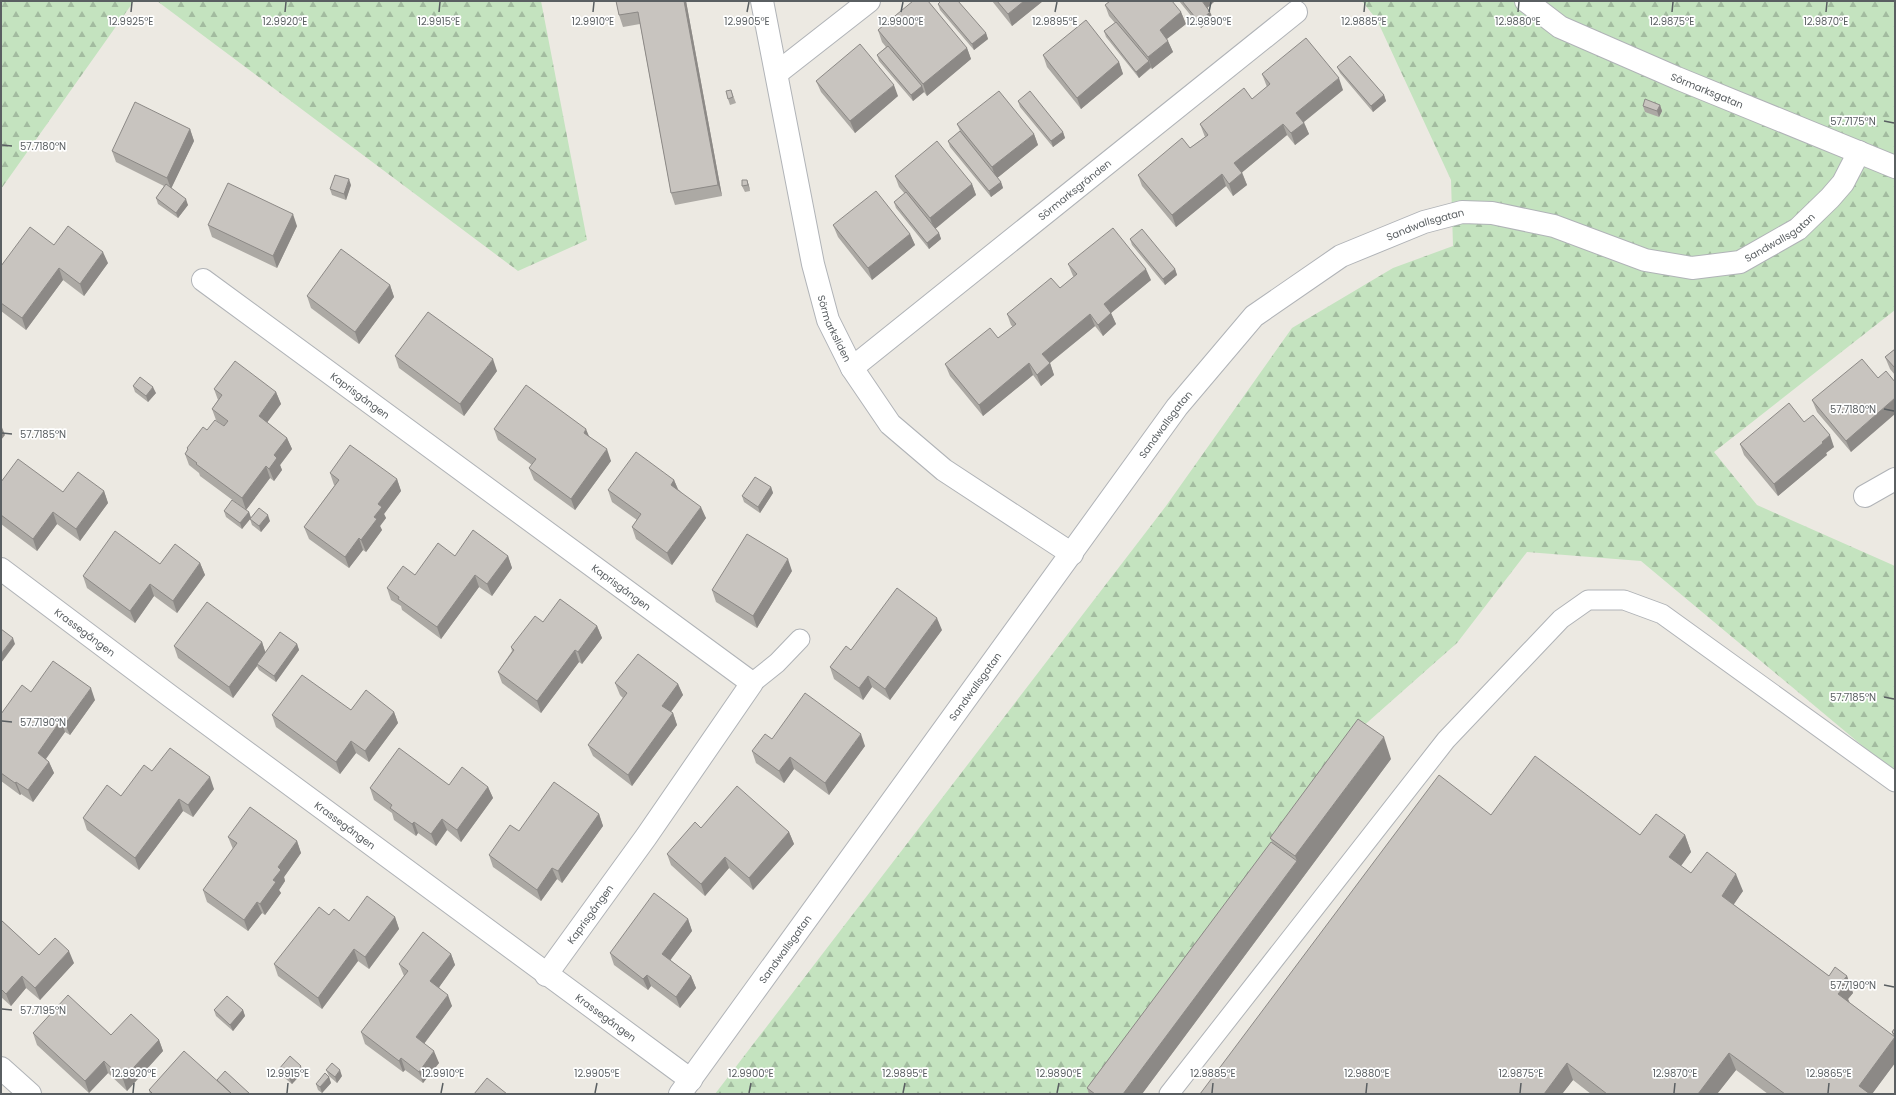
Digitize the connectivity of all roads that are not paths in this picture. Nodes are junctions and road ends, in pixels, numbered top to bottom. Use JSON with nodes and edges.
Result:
{"nodes":[{"id":1,"x":762,"y":1,"type":"edge"},
{"id":2,"x":869,"y":1,"type":"edge"},
{"id":3,"x":1526,"y":1,"type":"edge"},
{"id":4,"x":1296,"y":12,"type":"dead end"},
{"id":5,"x":777,"y":73,"type":"junction"},
{"id":6,"x":1859,"y":152,"type":"junction"},
{"id":7,"x":1895,"y":167,"type":"edge"},
{"id":8,"x":203,"y":280,"type":"dead end"},
{"id":9,"x":852,"y":368,"type":"junction"},
{"id":10,"x":1895,"y":478,"type":"edge"},
{"id":11,"x":1865,"y":496,"type":"dead end"},
{"id":12,"x":1072,"y":554,"type":"junction"},
{"id":13,"x":1,"y":569,"type":"edge"},
{"id":14,"x":800,"y":639,"type":"dead end"},
{"id":15,"x":752,"y":683,"type":"junction"},
{"id":16,"x":1895,"y":782,"type":"edge"},
{"id":17,"x":546,"y":974,"type":"junction"},
{"id":18,"x":1,"y":1068,"type":"edge"},
{"id":19,"x":686,"y":1087,"type":"edge"},
{"id":20,"x":30,"y":1094,"type":"edge"},
{"id":21,"x":1169,"y":1094,"type":"edge"}],
"edges":[{"from":1,"to":5,"type":"street","name":"Sörmarksliden"},
{"from":2,"to":5,"type":"street"},
{"from":3,"to":6,"type":"street","name":"Sörmarksgatan"},
{"from":4,"to":9,"type":"street","name":"Sörmarksgränden"},
{"from":5,"to":9,"type":"street","name":"Sörmarksliden"},
{"from":6,"to":7,"type":"street","name":"Sörmarksgatan"},
{"from":6,"to":12,"type":"street","name":"Sandwallsgatan"},
{"from":8,"to":15,"type":"street","name":"Kaprisgången"},
{"from":9,"to":12,"type":"street","name":"Sörmarksliden"},
{"from":10,"to":11,"type":"street"},
{"from":12,"to":19,"type":"street","name":"Sandwallsgatan"},
{"from":13,"to":17,"type":"street","name":"Krassegången"},
{"from":14,"to":15,"type":"lane"},
{"from":15,"to":17,"type":"street","name":"Kaprisgången"},
{"from":16,"to":21,"type":"lane"},
{"from":17,"to":19,"type":"street","name":"Krassegången"},
{"from":18,"to":20,"type":"street"}]}
